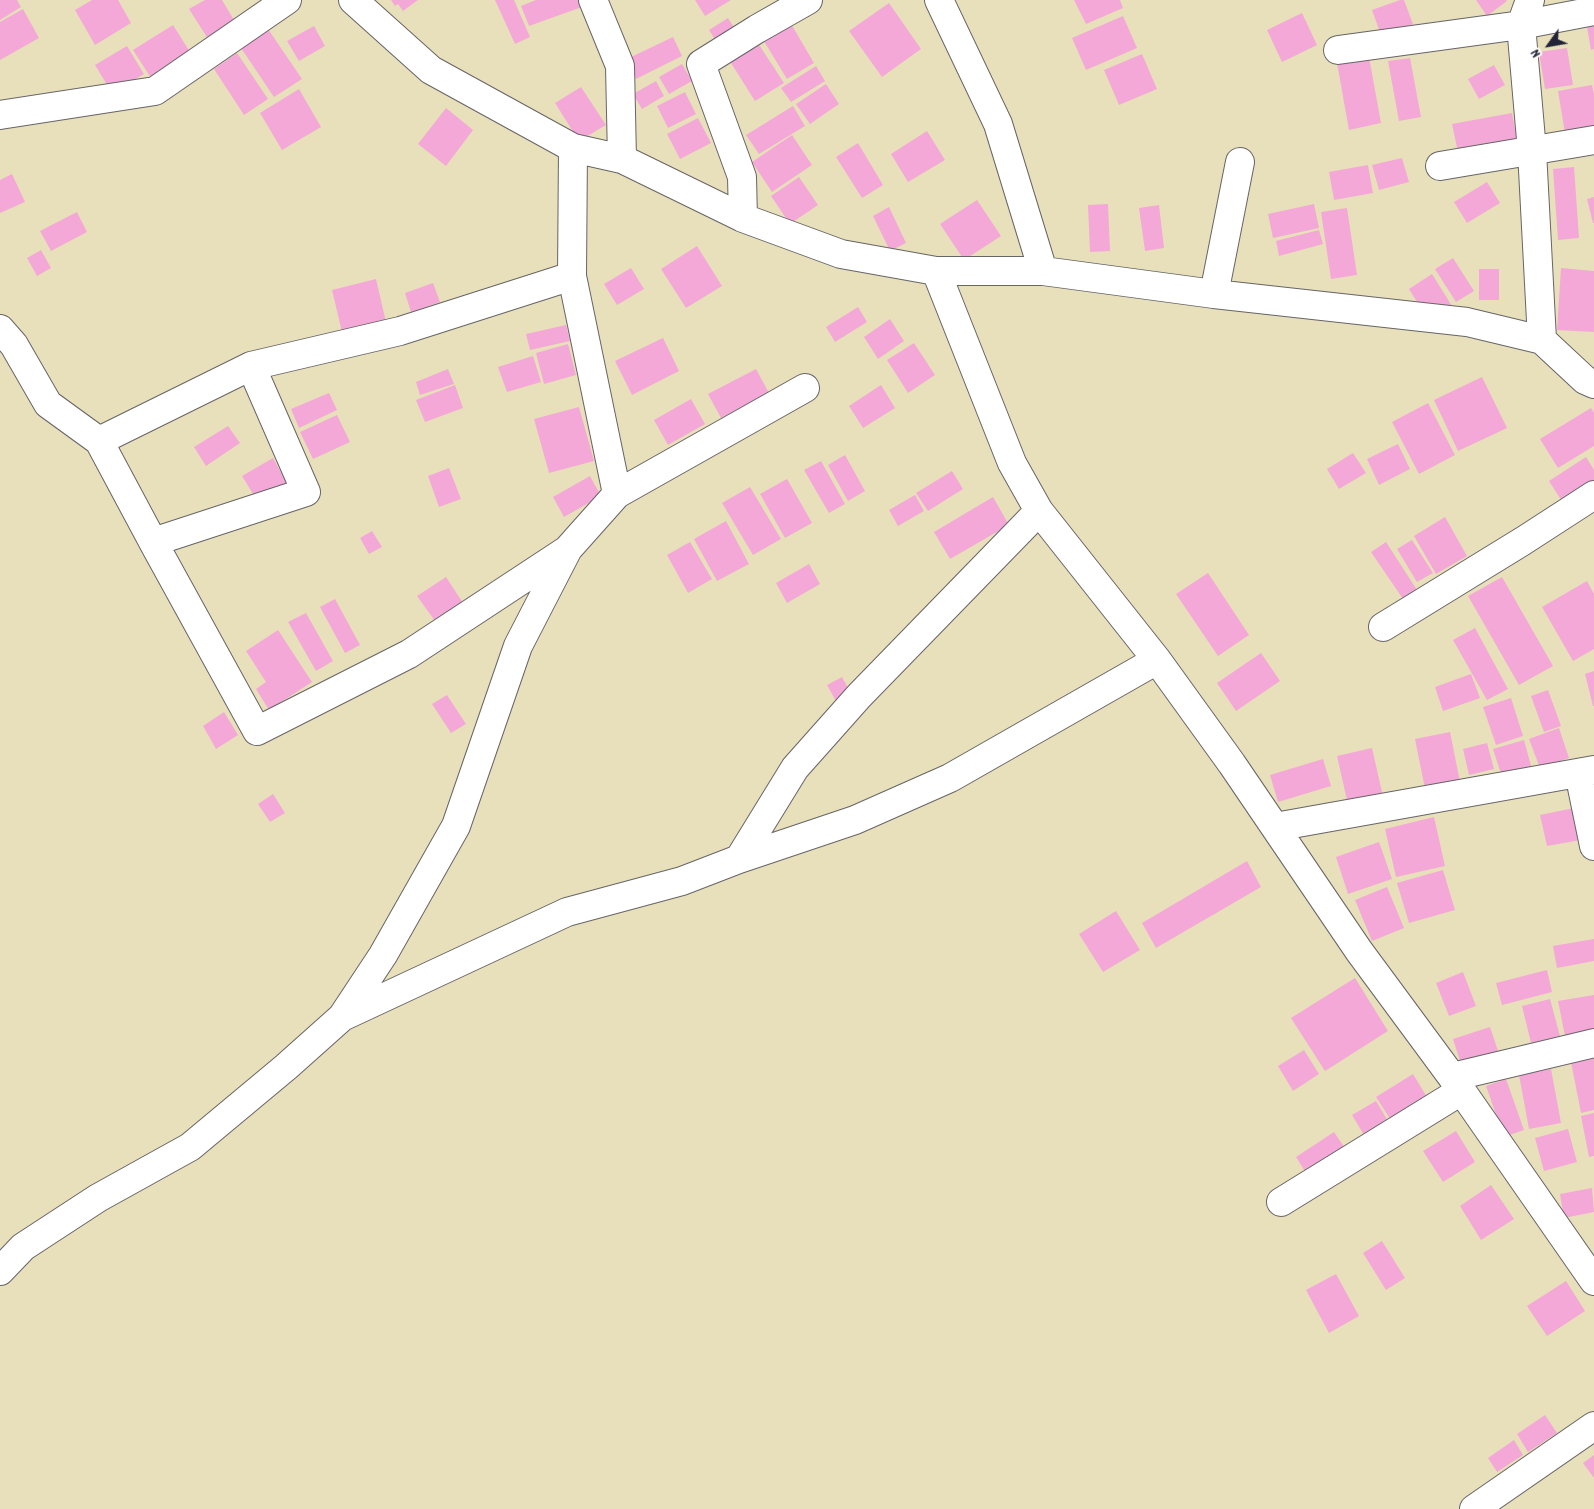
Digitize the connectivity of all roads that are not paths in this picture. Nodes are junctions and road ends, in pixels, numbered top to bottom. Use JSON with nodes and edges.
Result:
{"nodes":[{"id":1,"x":287,"y":0,"type":"edge"},
{"id":2,"x":354,"y":0,"type":"edge"},
{"id":3,"x":593,"y":0,"type":"edge"},
{"id":4,"x":808,"y":0,"type":"edge"},
{"id":5,"x":939,"y":0,"type":"edge"},
{"id":6,"x":1526,"y":12,"type":"edge"},
{"id":7,"x":1594,"y":12,"type":"edge"},
{"id":8,"x":1338,"y":50,"type":"dead end"},
{"id":9,"x":0,"y":115,"type":"edge"},
{"id":10,"x":1594,"y":140,"type":"edge"},
{"id":11,"x":573,"y":148,"type":"junction"},
{"id":12,"x":1532,"y":151,"type":"junction"},
{"id":13,"x":622,"y":159,"type":"junction"},
{"id":14,"x":1240,"y":162,"type":"dead end"},
{"id":15,"x":1440,"y":166,"type":"dead end"},
{"id":16,"x":743,"y":218,"type":"junction"},
{"id":17,"x":936,"y":271,"type":"junction"},
{"id":18,"x":1044,"y":271,"type":"junction"},
{"id":19,"x":572,"y":276,"type":"junction"},
{"id":20,"x":1214,"y":294,"type":"junction"},
{"id":21,"x":0,"y":329,"type":"edge"},
{"id":22,"x":1542,"y":340,"type":"junction"},
{"id":23,"x":251,"y":366,"type":"junction"},
{"id":24,"x":1594,"y":384,"type":"edge"},
{"id":25,"x":805,"y":388,"type":"dead end"},
{"id":26,"x":99,"y":441,"type":"junction"},
{"id":27,"x":617,"y":494,"type":"junction"},
{"id":28,"x":1594,"y":495,"type":"edge"},
{"id":29,"x":1039,"y":512,"type":"junction"},
{"id":30,"x":153,"y":542,"type":"junction"},
{"id":31,"x":568,"y":549,"type":"junction"},
{"id":32,"x":1383,"y":628,"type":"dead end"},
{"id":33,"x":1157,"y":660,"type":"junction"},
{"id":34,"x":1586,"y":771,"type":"edge"},
{"id":35,"x":1275,"y":827,"type":"junction"},
{"id":36,"x":1594,"y":846,"type":"edge"},
{"id":37,"x":739,"y":860,"type":"junction"},
{"id":38,"x":342,"y":1018,"type":"junction"},
{"id":39,"x":1594,"y":1044,"type":"edge"},
{"id":40,"x":1456,"y":1084,"type":"junction"},
{"id":41,"x":1281,"y":1202,"type":"dead end"},
{"id":42,"x":0,"y":1271,"type":"edge"},
{"id":43,"x":1594,"y":1282,"type":"edge"},
{"id":44,"x":1594,"y":1426,"type":"edge"},
{"id":45,"x":1474,"y":1509,"type":"edge"}],
"edges":[{"from":1,"to":9,"type":"street"},
{"from":2,"to":11,"type":"street"},
{"from":3,"to":13,"type":"street"},
{"from":4,"to":16,"type":"street"},
{"from":5,"to":18,"type":"street"},
{"from":6,"to":7,"type":"street"},
{"from":6,"to":8,"type":"street"},
{"from":6,"to":12,"type":"street"},
{"from":10,"to":12,"type":"street"},
{"from":11,"to":13,"type":"street"},
{"from":11,"to":19,"type":"street"},
{"from":12,"to":15,"type":"street"},
{"from":12,"to":22,"type":"street"},
{"from":13,"to":16,"type":"street"},
{"from":14,"to":20,"type":"street"},
{"from":16,"to":17,"type":"street"},
{"from":17,"to":18,"type":"street"},
{"from":17,"to":29,"type":"street"},
{"from":18,"to":20,"type":"street"},
{"from":19,"to":23,"type":"street"},
{"from":19,"to":27,"type":"street"},
{"from":20,"to":22,"type":"street"},
{"from":21,"to":26,"type":"street"},
{"from":22,"to":24,"type":"street"},
{"from":23,"to":26,"type":"street"},
{"from":23,"to":30,"type":"street"},
{"from":25,"to":27,"type":"street"},
{"from":26,"to":30,"type":"street"},
{"from":27,"to":31,"type":"street"},
{"from":28,"to":32,"type":"street"},
{"from":29,"to":33,"type":"street"},
{"from":29,"to":37,"type":"street"},
{"from":30,"to":31,"type":"street"},
{"from":31,"to":38,"type":"street"},
{"from":33,"to":35,"type":"street"},
{"from":33,"to":37,"type":"street"},
{"from":34,"to":35,"type":"street"},
{"from":34,"to":36,"type":"street"},
{"from":35,"to":40,"type":"street"},
{"from":37,"to":38,"type":"street"},
{"from":38,"to":42,"type":"street"},
{"from":39,"to":40,"type":"street"},
{"from":40,"to":41,"type":"street"},
{"from":40,"to":43,"type":"street"},
{"from":44,"to":45,"type":"street"}]}
